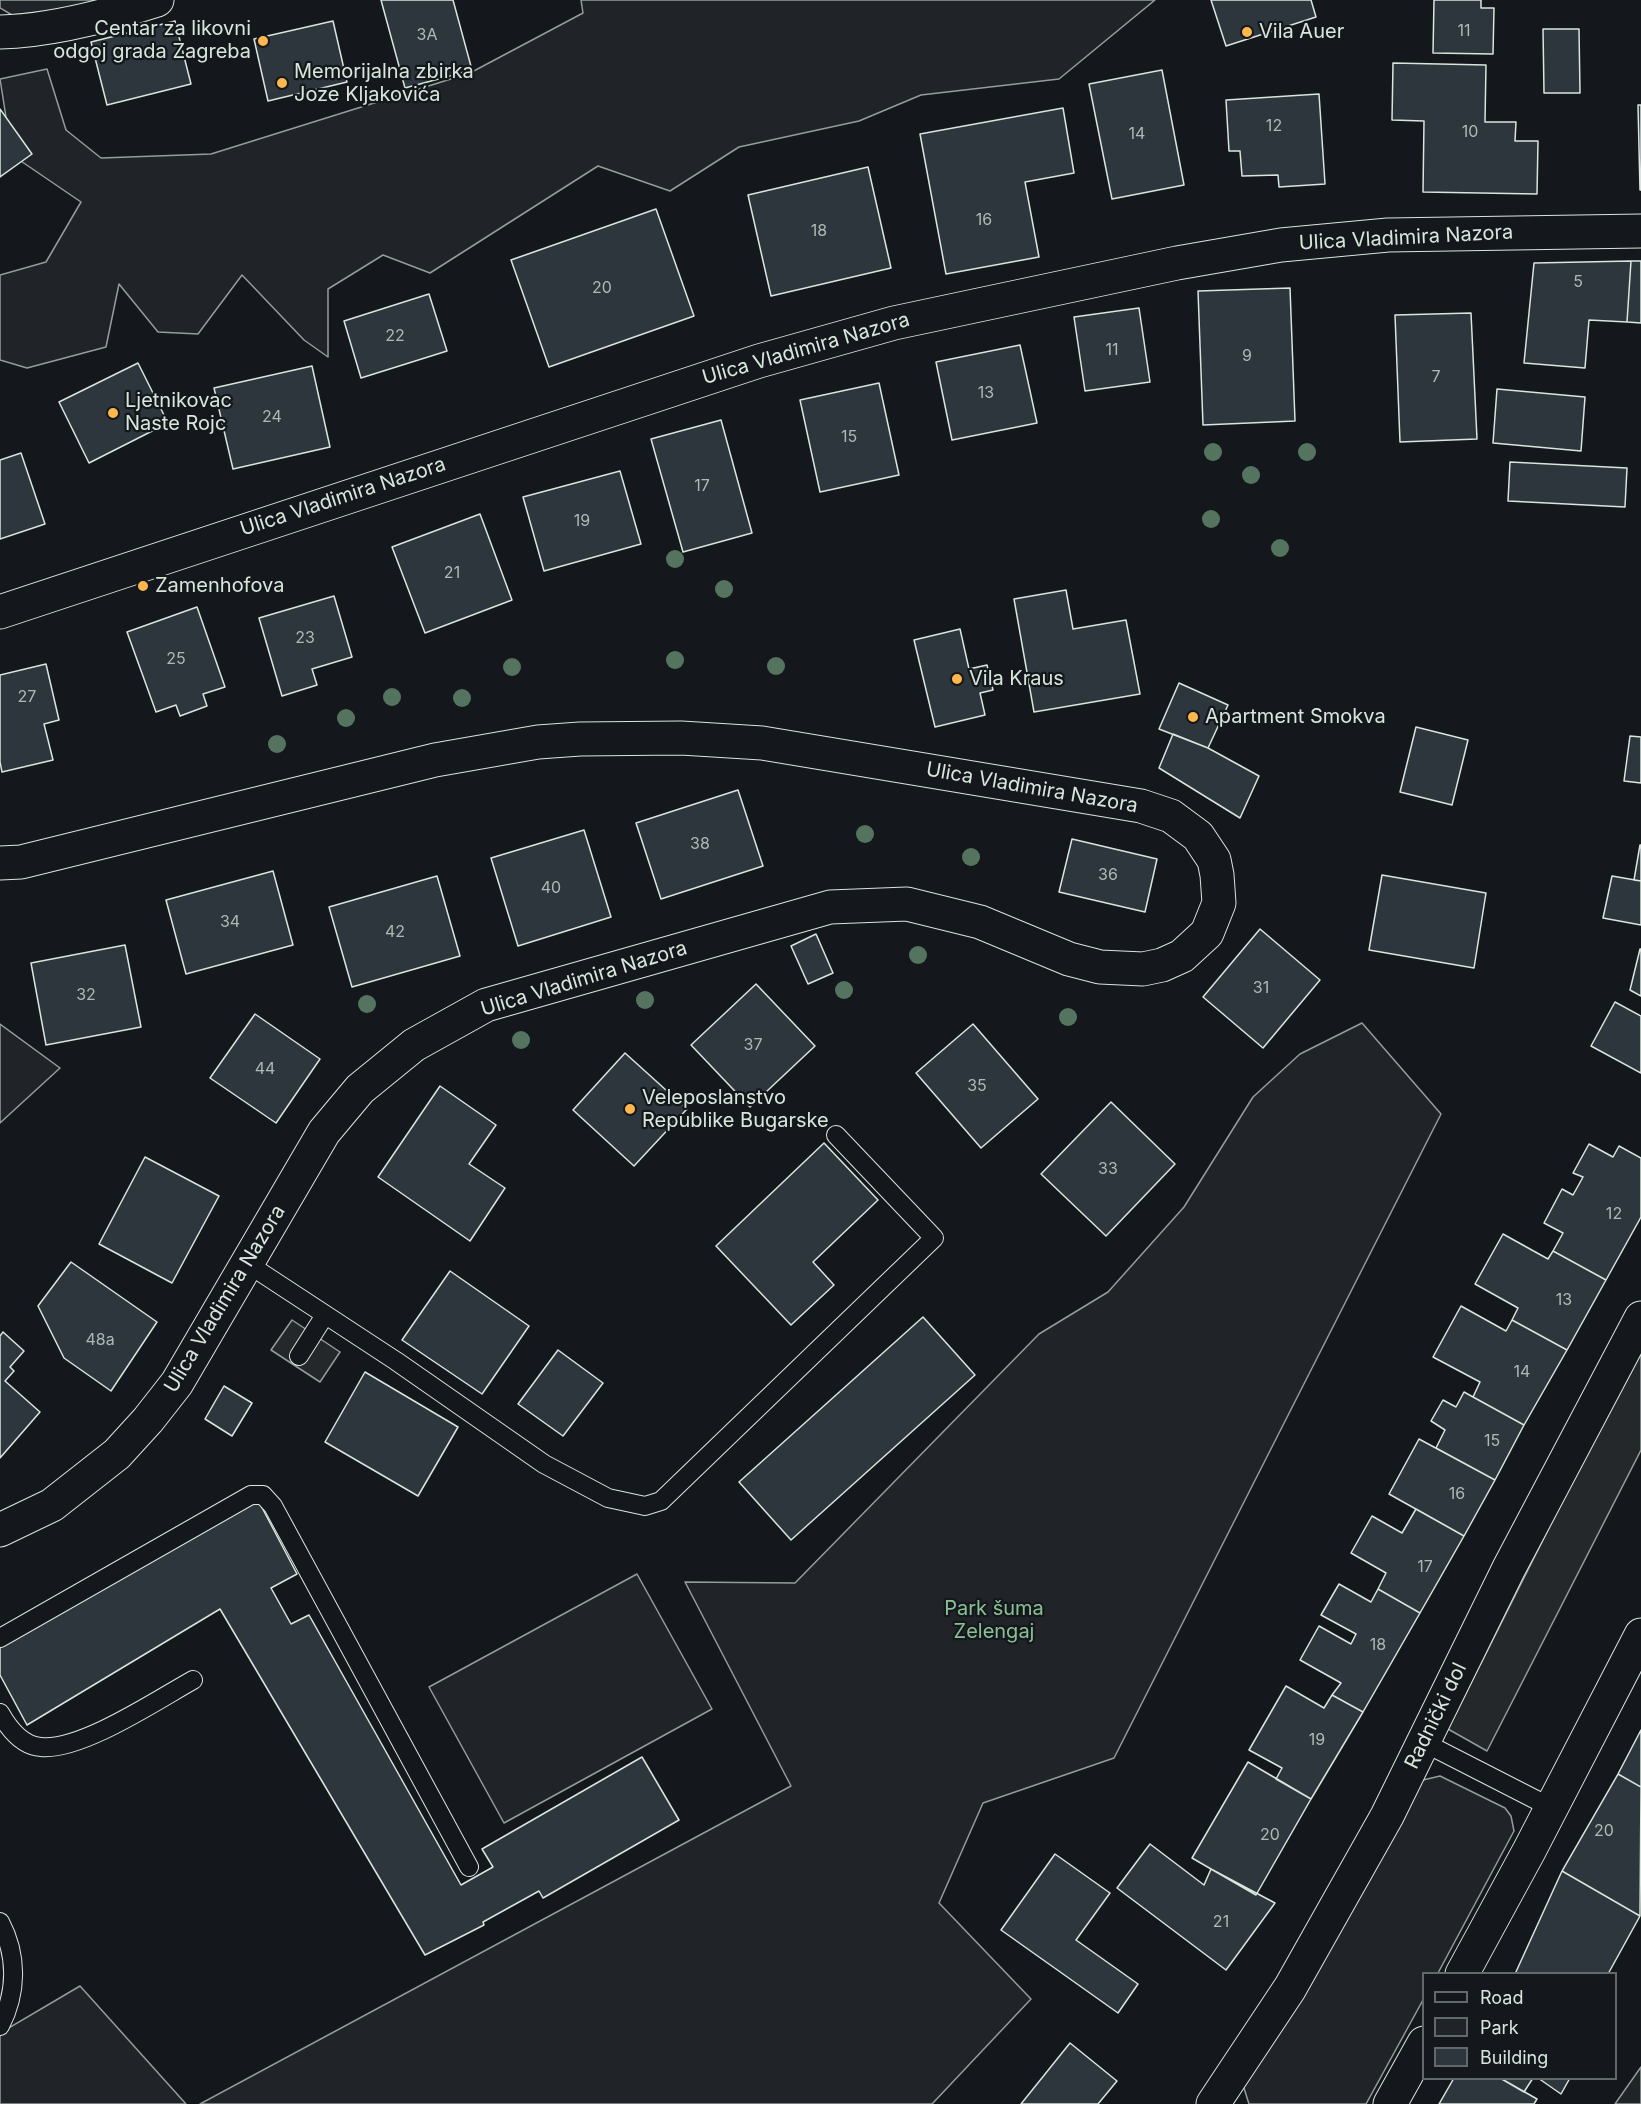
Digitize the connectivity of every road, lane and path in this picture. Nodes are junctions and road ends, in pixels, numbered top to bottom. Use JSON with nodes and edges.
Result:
{"nodes":[{"id":1,"x":157,"y":0,"type":"edge"},
{"id":2,"x":0,"y":32,"type":"edge"},
{"id":3,"x":1641,"y":231,"type":"edge"},
{"id":4,"x":0,"y":612,"type":"edge"},
{"id":5,"x":0,"y":863,"type":"edge"},
{"id":6,"x":836,"y":1135,"type":"dead end"},
{"id":7,"x":248,"y":1264,"type":"junction"},
{"id":8,"x":326,"y":1315,"type":"junction"},
{"id":9,"x":1641,"y":1318,"type":"edge"},
{"id":10,"x":299,"y":1356,"type":"dead end"},
{"id":11,"x":0,"y":1530,"type":"edge"},
{"id":12,"x":1641,"y":1635,"type":"edge"},
{"id":13,"x":0,"y":1638,"type":"edge"},
{"id":14,"x":193,"y":1680,"type":"dead end"},
{"id":15,"x":0,"y":1713,"type":"edge"},
{"id":16,"x":1423,"y":1742,"type":"junction"},
{"id":17,"x":1552,"y":1808,"type":"junction"},
{"id":18,"x":469,"y":1867,"type":"dead end"},
{"id":19,"x":0,"y":1922,"type":"edge"},
{"id":20,"x":1463,"y":1972,"type":"edge"},
{"id":21,"x":0,"y":2026,"type":"edge"},
{"id":22,"x":1422,"y":2047,"type":"edge"},
{"id":23,"x":1213,"y":2104,"type":"edge"},
{"id":24,"x":1390,"y":2104,"type":"edge"}],
"edges":[{"from":1,"to":2,"type":"street"},
{"from":3,"to":4,"type":"street","name":"Ulica Vladimira Nazora"},
{"from":5,"to":7,"type":"street","name":"Ulica Vladimira Nazora"},
{"from":6,"to":8,"type":"lane"},
{"from":7,"to":8,"type":"lane"},
{"from":7,"to":11,"type":"street","name":"Ulica Vladimira Nazora"},
{"from":8,"to":10,"type":"lane"},
{"from":9,"to":16,"type":"street","name":"Radnički dol"},
{"from":12,"to":17,"type":"street"},
{"from":13,"to":18,"type":"lane"},
{"from":14,"to":15,"type":"lane"},
{"from":16,"to":17,"type":"lane"},
{"from":16,"to":23,"type":"street","name":"Radnički dol"},
{"from":17,"to":20,"type":"street"},
{"from":19,"to":21,"type":"lane"},
{"from":22,"to":24,"type":"street"}]}
